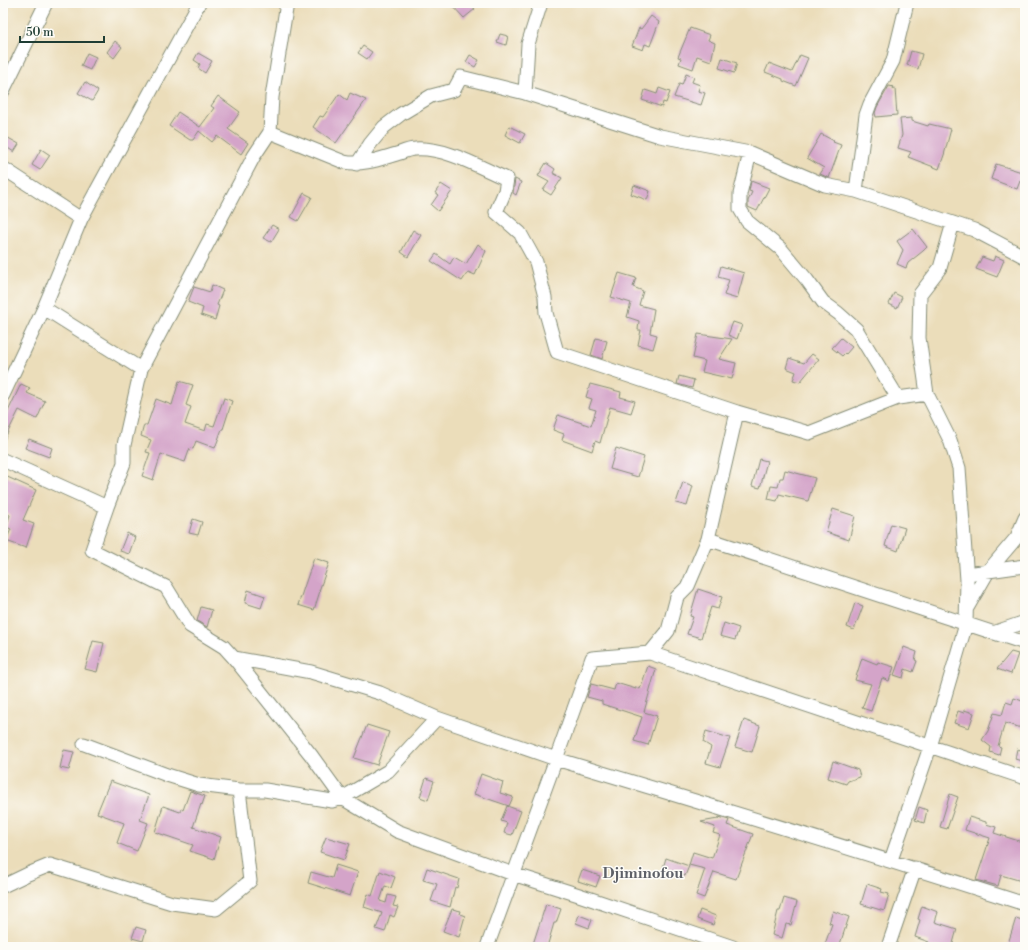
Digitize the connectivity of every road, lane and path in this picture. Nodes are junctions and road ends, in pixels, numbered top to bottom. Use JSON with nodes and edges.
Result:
{"nodes":[{"id":1,"x":46,"y":3,"type":"edge"},
{"id":2,"x":199,"y":3,"type":"edge"},
{"id":3,"x":287,"y":3,"type":"edge"},
{"id":4,"x":541,"y":3,"type":"edge"},
{"id":5,"x":907,"y":3,"type":"edge"},
{"id":6,"x":3,"y":90,"type":"edge"},
{"id":7,"x":524,"y":94,"type":"junction"},
{"id":8,"x":270,"y":132,"type":"junction"},
{"id":9,"x":750,"y":153,"type":"junction"},
{"id":10,"x":357,"y":164,"type":"junction"},
{"id":11,"x":3,"y":168,"type":"edge"},
{"id":12,"x":856,"y":191,"type":"junction"},
{"id":13,"x":81,"y":219,"type":"junction"},
{"id":14,"x":953,"y":223,"type":"junction"},
{"id":15,"x":1025,"y":257,"type":"edge"},
{"id":16,"x":44,"y":308,"type":"junction"},
{"id":17,"x":141,"y":369,"type":"junction"},
{"id":18,"x":927,"y":394,"type":"junction"},
{"id":19,"x":3,"y":395,"type":"edge"},
{"id":20,"x":898,"y":398,"type":"junction"},
{"id":21,"x":737,"y":412,"type":"junction"},
{"id":22,"x":3,"y":460,"type":"edge"},
{"id":23,"x":107,"y":507,"type":"junction"},
{"id":24,"x":1025,"y":518,"type":"edge"},
{"id":25,"x":708,"y":539,"type":"junction"},
{"id":26,"x":1025,"y":566,"type":"edge"},
{"id":27,"x":988,"y":570,"type":"junction"},
{"id":28,"x":967,"y":574,"type":"junction"},
{"id":29,"x":966,"y":610,"type":"junction"},
{"id":30,"x":1025,"y":622,"type":"edge"},
{"id":31,"x":966,"y":624,"type":"junction"},
{"id":32,"x":993,"y":633,"type":"junction"},
{"id":33,"x":1025,"y":643,"type":"edge"},
{"id":34,"x":650,"y":653,"type":"junction"},
{"id":35,"x":234,"y":658,"type":"junction"},
{"id":36,"x":437,"y":718,"type":"junction"},
{"id":37,"x":84,"y":744,"type":"dead end"},
{"id":38,"x":930,"y":747,"type":"junction"},
{"id":39,"x":556,"y":759,"type":"junction"},
{"id":40,"x":1025,"y":778,"type":"edge"},
{"id":41,"x":239,"y":790,"type":"junction"},
{"id":42,"x":342,"y":798,"type":"junction"},
{"id":43,"x":891,"y":860,"type":"junction"},
{"id":44,"x":915,"y":868,"type":"junction"},
{"id":45,"x":513,"y":874,"type":"junction"},
{"id":46,"x":3,"y":886,"type":"edge"},
{"id":47,"x":1025,"y":904,"type":"edge"},
{"id":48,"x":486,"y":947,"type":"edge"},
{"id":49,"x":733,"y":947,"type":"edge"},
{"id":50,"x":888,"y":947,"type":"edge"}],
"edges":[{"from":1,"to":6,"type":"street"},
{"from":2,"to":13,"type":"street"},
{"from":3,"to":8,"type":"street"},
{"from":4,"to":7,"type":"street"},
{"from":5,"to":12,"type":"street"},
{"from":7,"to":9,"type":"street"},
{"from":7,"to":10,"type":"street"},
{"from":8,"to":10,"type":"street"},
{"from":8,"to":17,"type":"street"},
{"from":9,"to":12,"type":"street"},
{"from":9,"to":20,"type":"street"},
{"from":10,"to":21,"type":"street"},
{"from":11,"to":13,"type":"street"},
{"from":12,"to":14,"type":"street"},
{"from":13,"to":16,"type":"street"},
{"from":14,"to":15,"type":"street"},
{"from":14,"to":18,"type":"street"},
{"from":16,"to":17,"type":"street"},
{"from":16,"to":19,"type":"street"},
{"from":17,"to":23,"type":"street"},
{"from":18,"to":20,"type":"street"},
{"from":18,"to":28,"type":"street"},
{"from":20,"to":21,"type":"street"},
{"from":21,"to":25,"type":"street"},
{"from":22,"to":23,"type":"street"},
{"from":23,"to":35,"type":"street"},
{"from":24,"to":27,"type":"street"},
{"from":25,"to":31,"type":"street"},
{"from":25,"to":34,"type":"street"},
{"from":26,"to":27,"type":"street"},
{"from":27,"to":28,"type":"street"},
{"from":27,"to":29,"type":"street"},
{"from":28,"to":29,"type":"street"},
{"from":29,"to":31,"type":"street"},
{"from":30,"to":32,"type":"street"},
{"from":31,"to":32,"type":"street"},
{"from":31,"to":38,"type":"street"},
{"from":32,"to":33,"type":"street"},
{"from":34,"to":38,"type":"street"},
{"from":34,"to":39,"type":"street"},
{"from":35,"to":36,"type":"street"},
{"from":35,"to":42,"type":"street"},
{"from":36,"to":39,"type":"street"},
{"from":36,"to":42,"type":"street"},
{"from":37,"to":41,"type":"street"},
{"from":38,"to":40,"type":"street"},
{"from":38,"to":43,"type":"street"},
{"from":39,"to":43,"type":"street"},
{"from":39,"to":45,"type":"street"},
{"from":41,"to":42,"type":"street"},
{"from":41,"to":46,"type":"street"},
{"from":42,"to":45,"type":"street"},
{"from":43,"to":44,"type":"street"},
{"from":44,"to":47,"type":"street"},
{"from":44,"to":50,"type":"street"},
{"from":45,"to":48,"type":"street"},
{"from":45,"to":49,"type":"street"}]}
